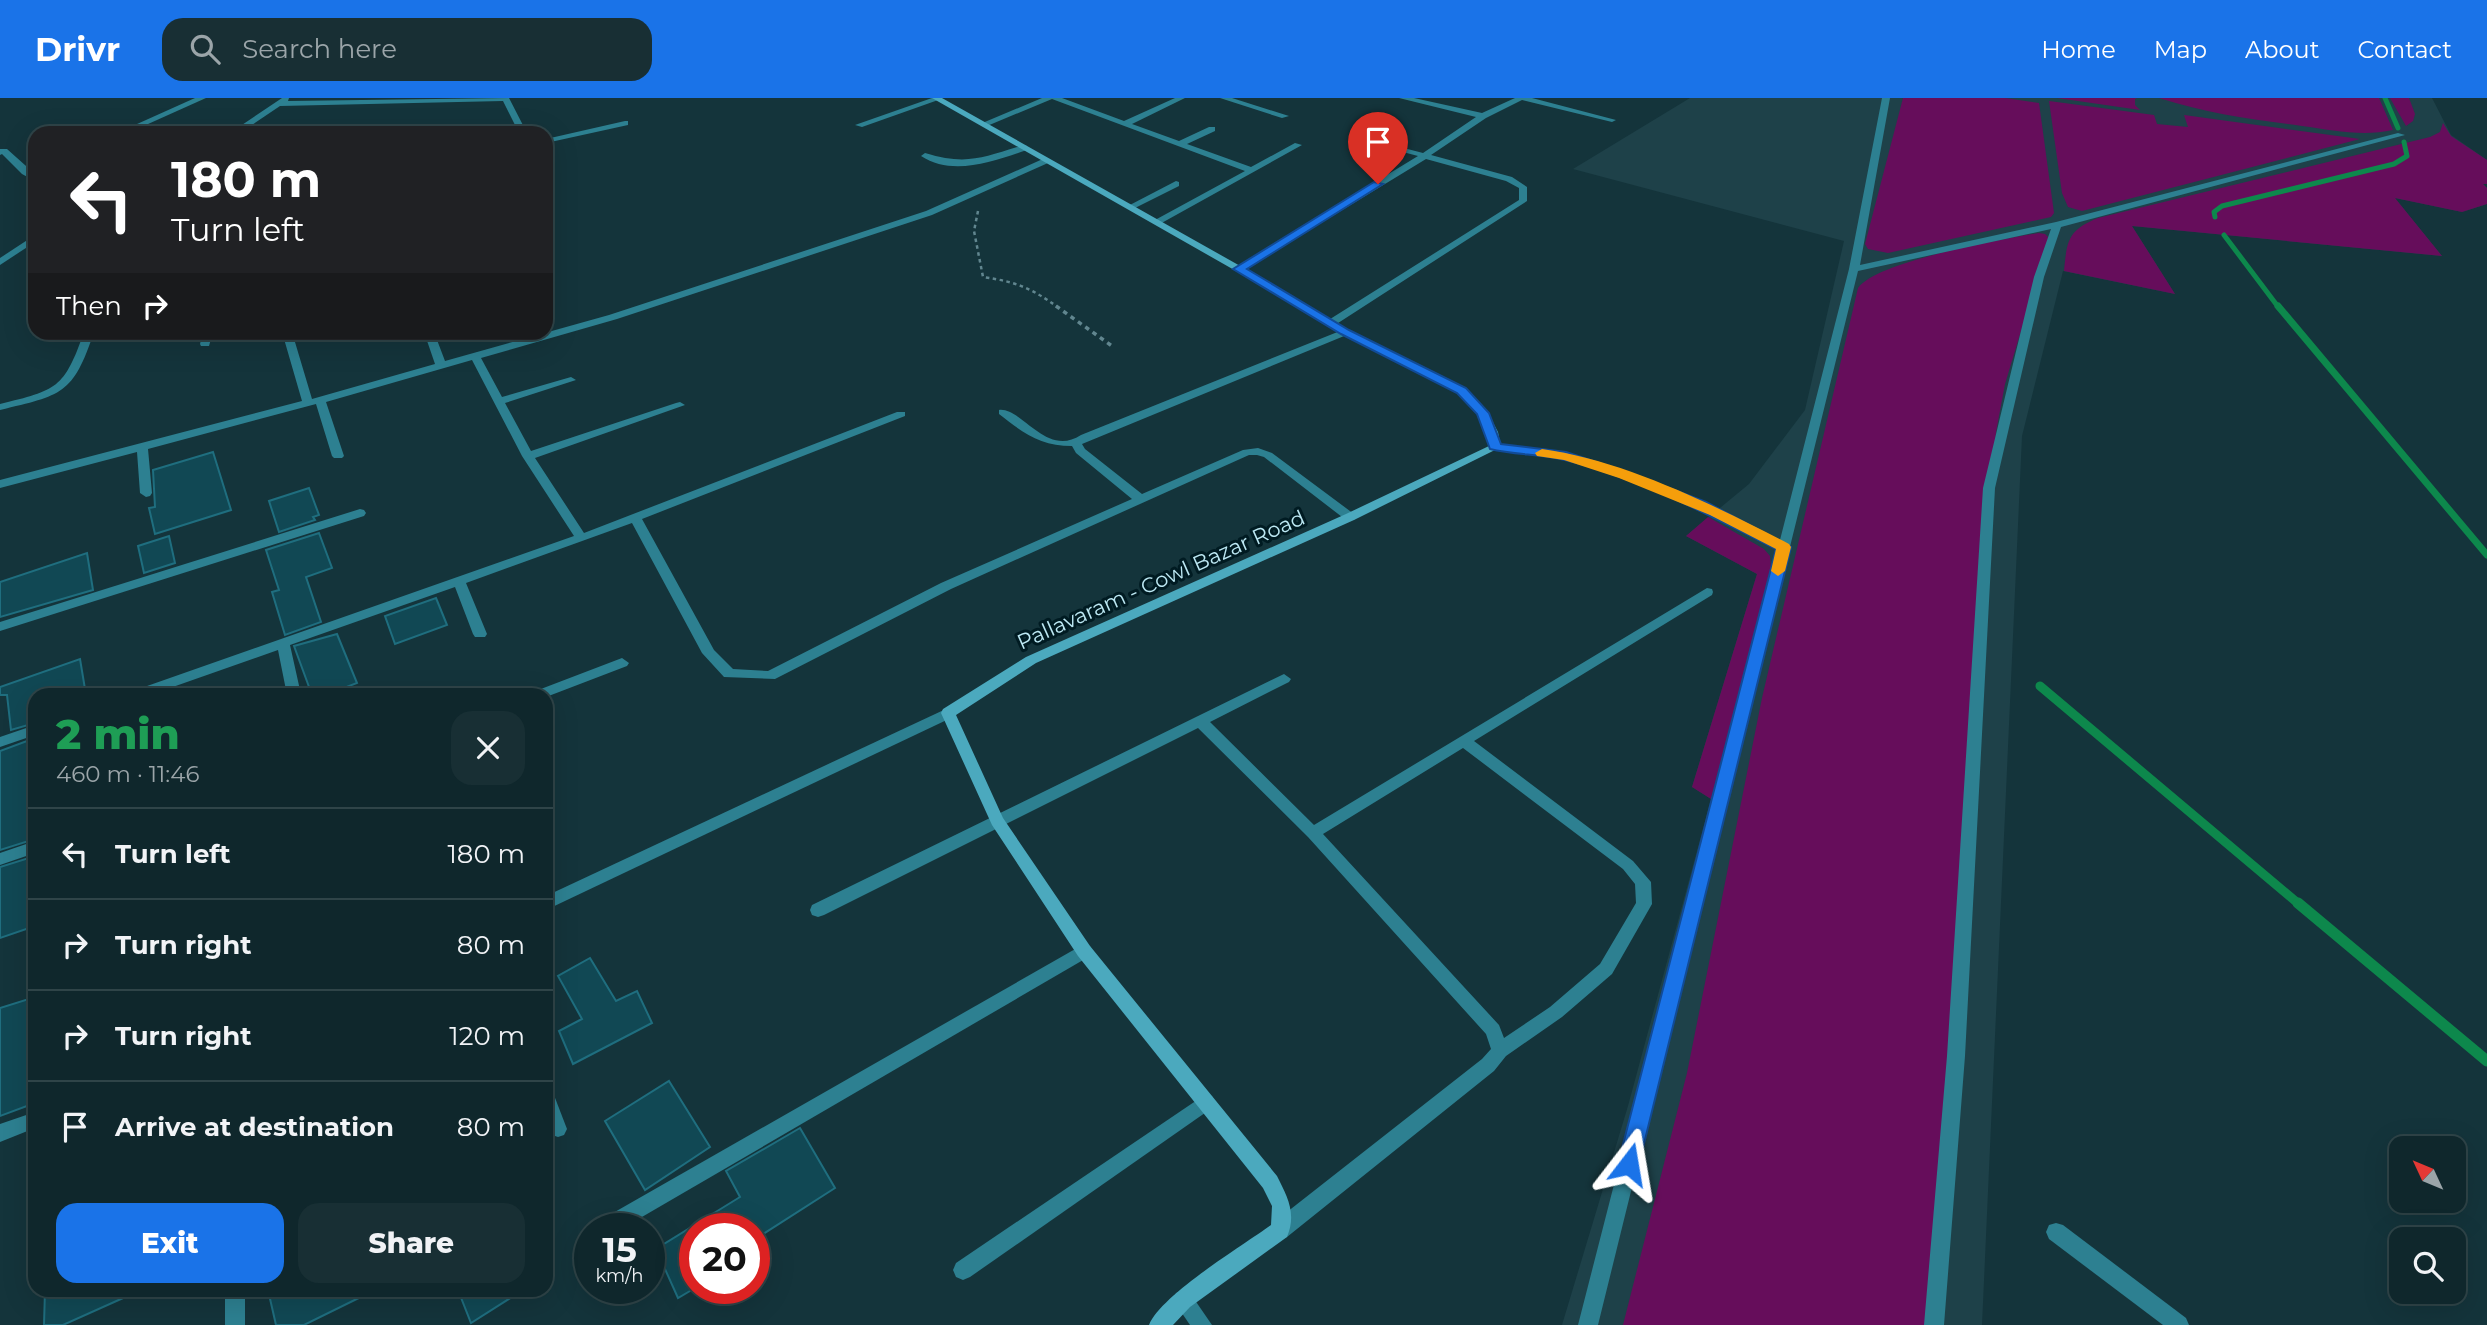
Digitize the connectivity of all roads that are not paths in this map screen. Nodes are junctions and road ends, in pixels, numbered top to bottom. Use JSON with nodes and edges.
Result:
{"nodes":[{"id":1,"x":202,"y":98,"type":"edge"},
{"id":2,"x":287,"y":98,"type":"edge"},
{"id":3,"x":937,"y":98,"type":"edge"},
{"id":4,"x":1049,"y":98,"type":"edge"},
{"id":5,"x":1055,"y":98,"type":"edge"},
{"id":6,"x":1181,"y":98,"type":"edge"},
{"id":7,"x":1224,"y":98,"type":"edge"},
{"id":8,"x":1403,"y":98,"type":"edge"},
{"id":9,"x":1522,"y":98,"type":"edge"},
{"id":10,"x":1886,"y":98,"type":"edge"},
{"id":11,"x":278,"y":104,"type":"junction"},
{"id":12,"x":1285,"y":116,"type":"dead end"},
{"id":13,"x":1483,"y":116,"type":"junction"},
{"id":14,"x":1612,"y":120,"type":"dead end"},
{"id":15,"x":625,"y":123,"type":"dead end"},
{"id":16,"x":984,"y":124,"type":"junction"},
{"id":17,"x":1125,"y":124,"type":"junction"},
{"id":18,"x":859,"y":125,"type":"dead end"},
{"id":19,"x":137,"y":126,"type":"edge"},
{"id":20,"x":245,"y":126,"type":"edge"},
{"id":21,"x":520,"y":126,"type":"edge"},
{"id":22,"x":1212,"y":129,"type":"dead end"},
{"id":23,"x":2401,"y":135,"type":"dead end"},
{"id":24,"x":553,"y":139,"type":"edge"},
{"id":25,"x":1368,"y":140,"type":"dead end"},
{"id":26,"x":1180,"y":144,"type":"junction"},
{"id":27,"x":1298,"y":145,"type":"dead end"},
{"id":28,"x":1024,"y":148,"type":"junction"},
{"id":29,"x":0,"y":152,"type":"edge"},
{"id":30,"x":925,"y":156,"type":"dead end"},
{"id":31,"x":1424,"y":156,"type":"junction"},
{"id":32,"x":1045,"y":161,"type":"junction"},
{"id":33,"x":1250,"y":170,"type":"junction"},
{"id":34,"x":28,"y":171,"type":"edge"},
{"id":35,"x":25,"y":172,"type":"junction"},
{"id":36,"x":28,"y":174,"type":"edge"},
{"id":37,"x":1176,"y":184,"type":"dead end"},
{"id":38,"x":1130,"y":207,"type":"junction"},
{"id":39,"x":1158,"y":222,"type":"junction"},
{"id":40,"x":2057,"y":225,"type":"junction"},
{"id":41,"x":28,"y":243,"type":"edge"},
{"id":42,"x":0,"y":262,"type":"edge"},
{"id":43,"x":1239,"y":269,"type":"junction"},
{"id":44,"x":1854,"y":269,"type":"junction"},
{"id":45,"x":1331,"y":323,"type":"junction"},
{"id":46,"x":1345,"y":332,"type":"junction"},
{"id":47,"x":553,"y":334,"type":"edge"},
{"id":48,"x":86,"y":340,"type":"edge"},
{"id":49,"x":206,"y":340,"type":"edge"},
{"id":50,"x":289,"y":340,"type":"edge"},
{"id":51,"x":432,"y":340,"type":"edge"},
{"id":52,"x":531,"y":340,"type":"edge"},
{"id":53,"x":205,"y":344,"type":"dead end"},
{"id":54,"x":475,"y":356,"type":"junction"},
{"id":55,"x":441,"y":366,"type":"junction"},
{"id":56,"x":571,"y":380,"type":"dead end"},
{"id":57,"x":320,"y":400,"type":"junction"},
{"id":58,"x":501,"y":401,"type":"junction"},
{"id":59,"x":308,"y":404,"type":"junction"},
{"id":60,"x":680,"y":405,"type":"dead end"},
{"id":61,"x":0,"y":407,"type":"edge"},
{"id":62,"x":1003,"y":412,"type":"dead end"},
{"id":63,"x":901,"y":414,"type":"dead end"},
{"id":64,"x":1076,"y":443,"type":"junction"},
{"id":65,"x":142,"y":447,"type":"junction"},
{"id":66,"x":1495,"y":447,"type":"junction"},
{"id":67,"x":338,"y":456,"type":"dead end"},
{"id":68,"x":528,"y":456,"type":"junction"},
{"id":69,"x":0,"y":484,"type":"edge"},
{"id":70,"x":146,"y":493,"type":"dead end"},
{"id":71,"x":1139,"y":498,"type":"junction"},
{"id":72,"x":360,"y":513,"type":"dead end"},
{"id":73,"x":635,"y":517,"type":"junction"},
{"id":74,"x":1350,"y":517,"type":"junction"},
{"id":75,"x":581,"y":538,"type":"junction"},
{"id":76,"x":1784,"y":547,"type":"junction"},
{"id":77,"x":459,"y":581,"type":"junction"},
{"id":78,"x":1707,"y":592,"type":"dead end"},
{"id":79,"x":0,"y":627,"type":"edge"},
{"id":80,"x":480,"y":634,"type":"dead end"},
{"id":81,"x":283,"y":643,"type":"junction"},
{"id":82,"x":622,"y":663,"type":"dead end"},
{"id":83,"x":1284,"y":679,"type":"dead end"},
{"id":84,"x":155,"y":688,"type":"edge"},
{"id":85,"x":293,"y":688,"type":"edge"},
{"id":86,"x":553,"y":689,"type":"edge"},
{"id":87,"x":948,"y":713,"type":"junction"},
{"id":88,"x":1200,"y":721,"type":"junction"},
{"id":89,"x":28,"y":733,"type":"edge"},
{"id":90,"x":1464,"y":741,"type":"junction"},
{"id":91,"x":0,"y":743,"type":"edge"},
{"id":92,"x":997,"y":821,"type":"junction"},
{"id":93,"x":1313,"y":833,"type":"junction"},
{"id":94,"x":28,"y":849,"type":"edge"},
{"id":95,"x":0,"y":859,"type":"edge"},
{"id":96,"x":553,"y":900,"type":"edge"},
{"id":97,"x":818,"y":910,"type":"dead end"},
{"id":98,"x":1084,"y":951,"type":"junction"},
{"id":99,"x":1500,"y":1051,"type":"junction"},
{"id":100,"x":1206,"y":1102,"type":"junction"},
{"id":101,"x":553,"y":1115,"type":"edge"},
{"id":102,"x":28,"y":1123,"type":"edge"},
{"id":103,"x":558,"y":1129,"type":"dead end"},
{"id":104,"x":0,"y":1133,"type":"edge"},
{"id":105,"x":632,"y":1213,"type":"edge"},
{"id":106,"x":1280,"y":1230,"type":"junction"},
{"id":107,"x":2056,"y":1232,"type":"dead end"},
{"id":108,"x":962,"y":1270,"type":"dead end"},
{"id":109,"x":234,"y":1297,"type":"edge"},
{"id":110,"x":1183,"y":1300,"type":"junction"},
{"id":111,"x":235,"y":1325,"type":"edge"},
{"id":112,"x":1159,"y":1325,"type":"edge"},
{"id":113,"x":1202,"y":1325,"type":"edge"},
{"id":114,"x":1588,"y":1325,"type":"edge"},
{"id":115,"x":1934,"y":1325,"type":"edge"},
{"id":116,"x":2179,"y":1325,"type":"edge"}],
"edges":[{"from":1,"to":19,"type":"street"},
{"from":2,"to":11,"type":"street"},
{"from":3,"to":16,"type":"street"},
{"from":3,"to":18,"type":"street"},
{"from":4,"to":16,"type":"street"},
{"from":5,"to":17,"type":"street"},
{"from":6,"to":17,"type":"street"},
{"from":7,"to":12,"type":"street"},
{"from":8,"to":13,"type":"street"},
{"from":9,"to":13,"type":"street"},
{"from":9,"to":14,"type":"street"},
{"from":10,"to":44,"type":"street"},
{"from":11,"to":20,"type":"street"},
{"from":11,"to":21,"type":"street"},
{"from":13,"to":31,"type":"street"},
{"from":15,"to":24,"type":"street"},
{"from":16,"to":28,"type":"street"},
{"from":17,"to":26,"type":"street"},
{"from":22,"to":26,"type":"street"},
{"from":23,"to":40,"type":"street"},
{"from":25,"to":31,"type":"street"},
{"from":26,"to":33,"type":"street"},
{"from":27,"to":33,"type":"street"},
{"from":28,"to":30,"type":"street"},
{"from":28,"to":32,"type":"street"},
{"from":29,"to":35,"type":"street"},
{"from":31,"to":43,"type":"street"},
{"from":31,"to":45,"type":"street"},
{"from":32,"to":38,"type":"street"},
{"from":32,"to":47,"type":"street"},
{"from":33,"to":39,"type":"street"},
{"from":34,"to":35,"type":"street"},
{"from":35,"to":36,"type":"street"},
{"from":37,"to":38,"type":"street"},
{"from":38,"to":39,"type":"street"},
{"from":39,"to":43,"type":"street"},
{"from":40,"to":44,"type":"street"},
{"from":40,"to":115,"type":"street"},
{"from":41,"to":42,"type":"street"},
{"from":43,"to":45,"type":"street"},
{"from":44,"to":76,"type":"street"},
{"from":45,"to":46,"type":"street"},
{"from":46,"to":64,"type":"street"},
{"from":46,"to":66,"type":"street"},
{"from":48,"to":61,"type":"street"},
{"from":49,"to":53,"type":"street"},
{"from":50,"to":59,"type":"street"},
{"from":51,"to":55,"type":"street"},
{"from":52,"to":54,"type":"street"},
{"from":54,"to":55,"type":"street"},
{"from":54,"to":58,"type":"street"},
{"from":55,"to":57,"type":"street"},
{"from":56,"to":58,"type":"street"},
{"from":57,"to":59,"type":"street"},
{"from":57,"to":67,"type":"street"},
{"from":58,"to":68,"type":"street"},
{"from":59,"to":65,"type":"street"},
{"from":60,"to":68,"type":"street"},
{"from":62,"to":64,"type":"street"},
{"from":63,"to":73,"type":"street"},
{"from":64,"to":71,"type":"street"},
{"from":65,"to":69,"type":"street"},
{"from":65,"to":70,"type":"street"},
{"from":66,"to":74,"type":"street","name":"Pallavaram - Cowl Bazar Road"},
{"from":66,"to":76,"type":"street"},
{"from":68,"to":75,"type":"street"},
{"from":71,"to":73,"type":"street"},
{"from":71,"to":74,"type":"street"},
{"from":72,"to":79,"type":"street"},
{"from":73,"to":75,"type":"street"},
{"from":74,"to":87,"type":"street","name":"Pallavaram - Cowl Bazar Road"},
{"from":75,"to":77,"type":"street"},
{"from":76,"to":114,"type":"street"},
{"from":77,"to":80,"type":"street"},
{"from":77,"to":81,"type":"street"},
{"from":78,"to":90,"type":"street"},
{"from":81,"to":84,"type":"street"},
{"from":81,"to":85,"type":"street"},
{"from":82,"to":86,"type":"street"},
{"from":83,"to":88,"type":"street"},
{"from":87,"to":92,"type":"street"},
{"from":87,"to":96,"type":"street"},
{"from":88,"to":92,"type":"street"},
{"from":88,"to":93,"type":"street"},
{"from":89,"to":91,"type":"street"},
{"from":90,"to":93,"type":"street"},
{"from":90,"to":99,"type":"street"},
{"from":92,"to":97,"type":"street"},
{"from":92,"to":98,"type":"street"},
{"from":93,"to":99,"type":"street"},
{"from":94,"to":95,"type":"street"},
{"from":98,"to":100,"type":"street"},
{"from":98,"to":105,"type":"street"},
{"from":99,"to":106,"type":"street"},
{"from":100,"to":106,"type":"street"},
{"from":100,"to":108,"type":"street"},
{"from":101,"to":103,"type":"street"},
{"from":102,"to":104,"type":"street"},
{"from":106,"to":110,"type":"street"},
{"from":107,"to":116,"type":"street"},
{"from":109,"to":111,"type":"street"},
{"from":110,"to":112,"type":"street"},
{"from":110,"to":113,"type":"street"}]}
